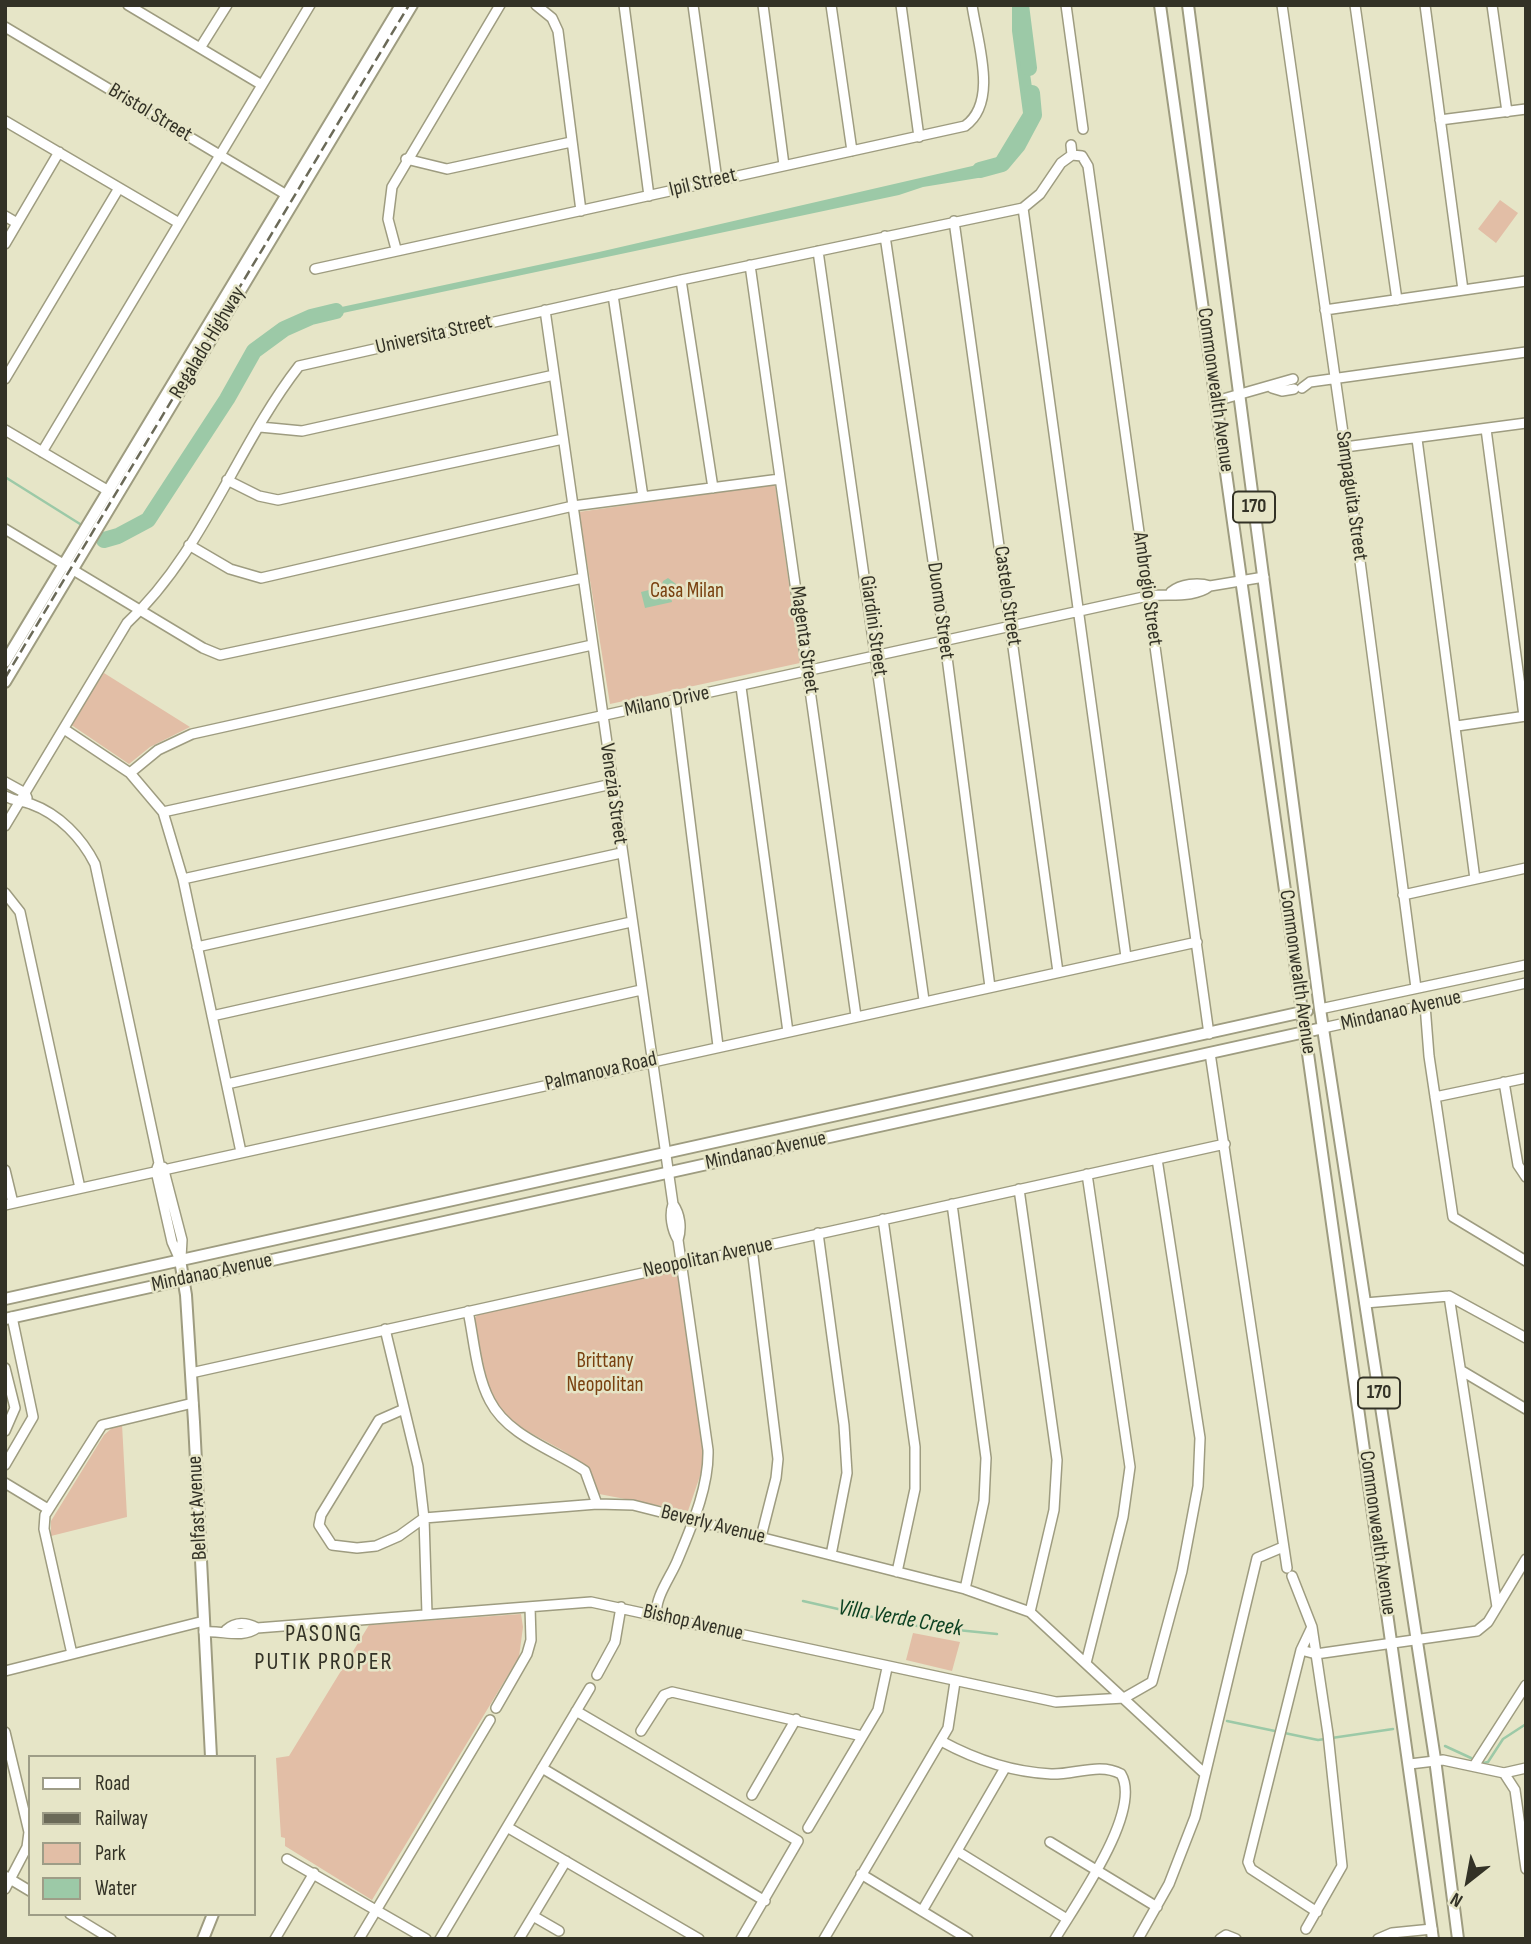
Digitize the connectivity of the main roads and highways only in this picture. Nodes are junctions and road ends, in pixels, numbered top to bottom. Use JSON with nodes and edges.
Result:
{"nodes":[{"id":1,"x":401,"y":5,"type":"edge"},
{"id":2,"x":412,"y":5,"type":"edge"},
{"id":3,"x":1160,"y":5,"type":"edge"},
{"id":4,"x":1188,"y":5,"type":"edge"},
{"id":5,"x":291,"y":197,"type":"junction"},
{"id":6,"x":68,"y":567,"type":"junction"},
{"id":7,"x":5,"y":662,"type":"edge"},
{"id":8,"x":5,"y":682,"type":"edge"},
{"id":9,"x":1320,"y":1009,"type":"junction"},
{"id":10,"x":1303,"y":1012,"type":"junction"},
{"id":11,"x":1323,"y":1028,"type":"junction"},
{"id":12,"x":1306,"y":1032,"type":"junction"},
{"id":13,"x":1209,"y":1034,"type":"junction"},
{"id":14,"x":1210,"y":1053,"type":"junction"},
{"id":15,"x":180,"y":1261,"type":"junction"},
{"id":16,"x":183,"y":1280,"type":"junction"},
{"id":17,"x":5,"y":1299,"type":"edge"},
{"id":18,"x":9,"y":1318,"type":"edge"},
{"id":19,"x":1391,"y":1473,"type":"junction"},
{"id":20,"x":1369,"y":1476,"type":"junction"},
{"id":21,"x":1423,"y":1684,"type":"junction"},
{"id":22,"x":1399,"y":1688,"type":"junction"},
{"id":23,"x":211,"y":1755,"type":"edge"},
{"id":24,"x":212,"y":1916,"type":"edge"},
{"id":25,"x":1433,"y":1934,"type":"edge"},
{"id":26,"x":203,"y":1939,"type":"edge"},
{"id":27,"x":1458,"y":1939,"type":"edge"}],
"edges":[{"from":1,"to":5,"type":"main road","name":"Regalado Highway"},
{"from":2,"to":5,"type":"main road","name":"Regalado Highway"},
{"from":3,"to":10,"type":"main road","name":"Commonwealth Avenue","number":"170"},
{"from":4,"to":9,"type":"main road","name":"Commonwealth Avenue","number":"170"},
{"from":5,"to":6,"type":"main road","name":"Regalado Highway"},
{"from":6,"to":7,"type":"main road","name":"Regalado Highway"},
{"from":6,"to":8,"type":"main road","name":"Regalado Highway"},
{"from":9,"to":10,"type":"main road","name":"Mindanao Avenue"},
{"from":9,"to":11,"type":"main road","name":"Commonwealth Avenue","number":"170"},
{"from":10,"to":12,"type":"main road","name":"Commonwealth Avenue","number":"170"},
{"from":10,"to":13,"type":"main road","name":"Mindanao Avenue"},
{"from":11,"to":12,"type":"main road","name":"Mindanao Avenue"},
{"from":11,"to":19,"type":"main road","name":"Commonwealth Avenue","number":"170"},
{"from":12,"to":14,"type":"main road","name":"Mindanao Avenue"},
{"from":12,"to":20,"type":"main road","name":"Commonwealth Avenue","number":"170"},
{"from":13,"to":14,"type":"main road"},
{"from":13,"to":15,"type":"main road","name":"Mindanao Avenue"},
{"from":14,"to":16,"type":"main road","name":"Mindanao Avenue"},
{"from":15,"to":16,"type":"main road","name":"Belfast Avenue"},
{"from":15,"to":17,"type":"main road","name":"Mindanao Avenue"},
{"from":16,"to":18,"type":"main road","name":"Mindanao Avenue"},
{"from":16,"to":23,"type":"main road","name":"Belfast Avenue"},
{"from":19,"to":20,"type":"main road"},
{"from":19,"to":21,"type":"main road","name":"Commonwealth Avenue","number":"170"},
{"from":20,"to":22,"type":"main road","name":"Commonwealth Avenue","number":"170"},
{"from":21,"to":22,"type":"main road"},
{"from":21,"to":27,"type":"main road","name":"Commonwealth Avenue","number":"170"},
{"from":22,"to":25,"type":"main road","name":"Commonwealth Avenue","number":"170"},
{"from":24,"to":26,"type":"main road"}]}
